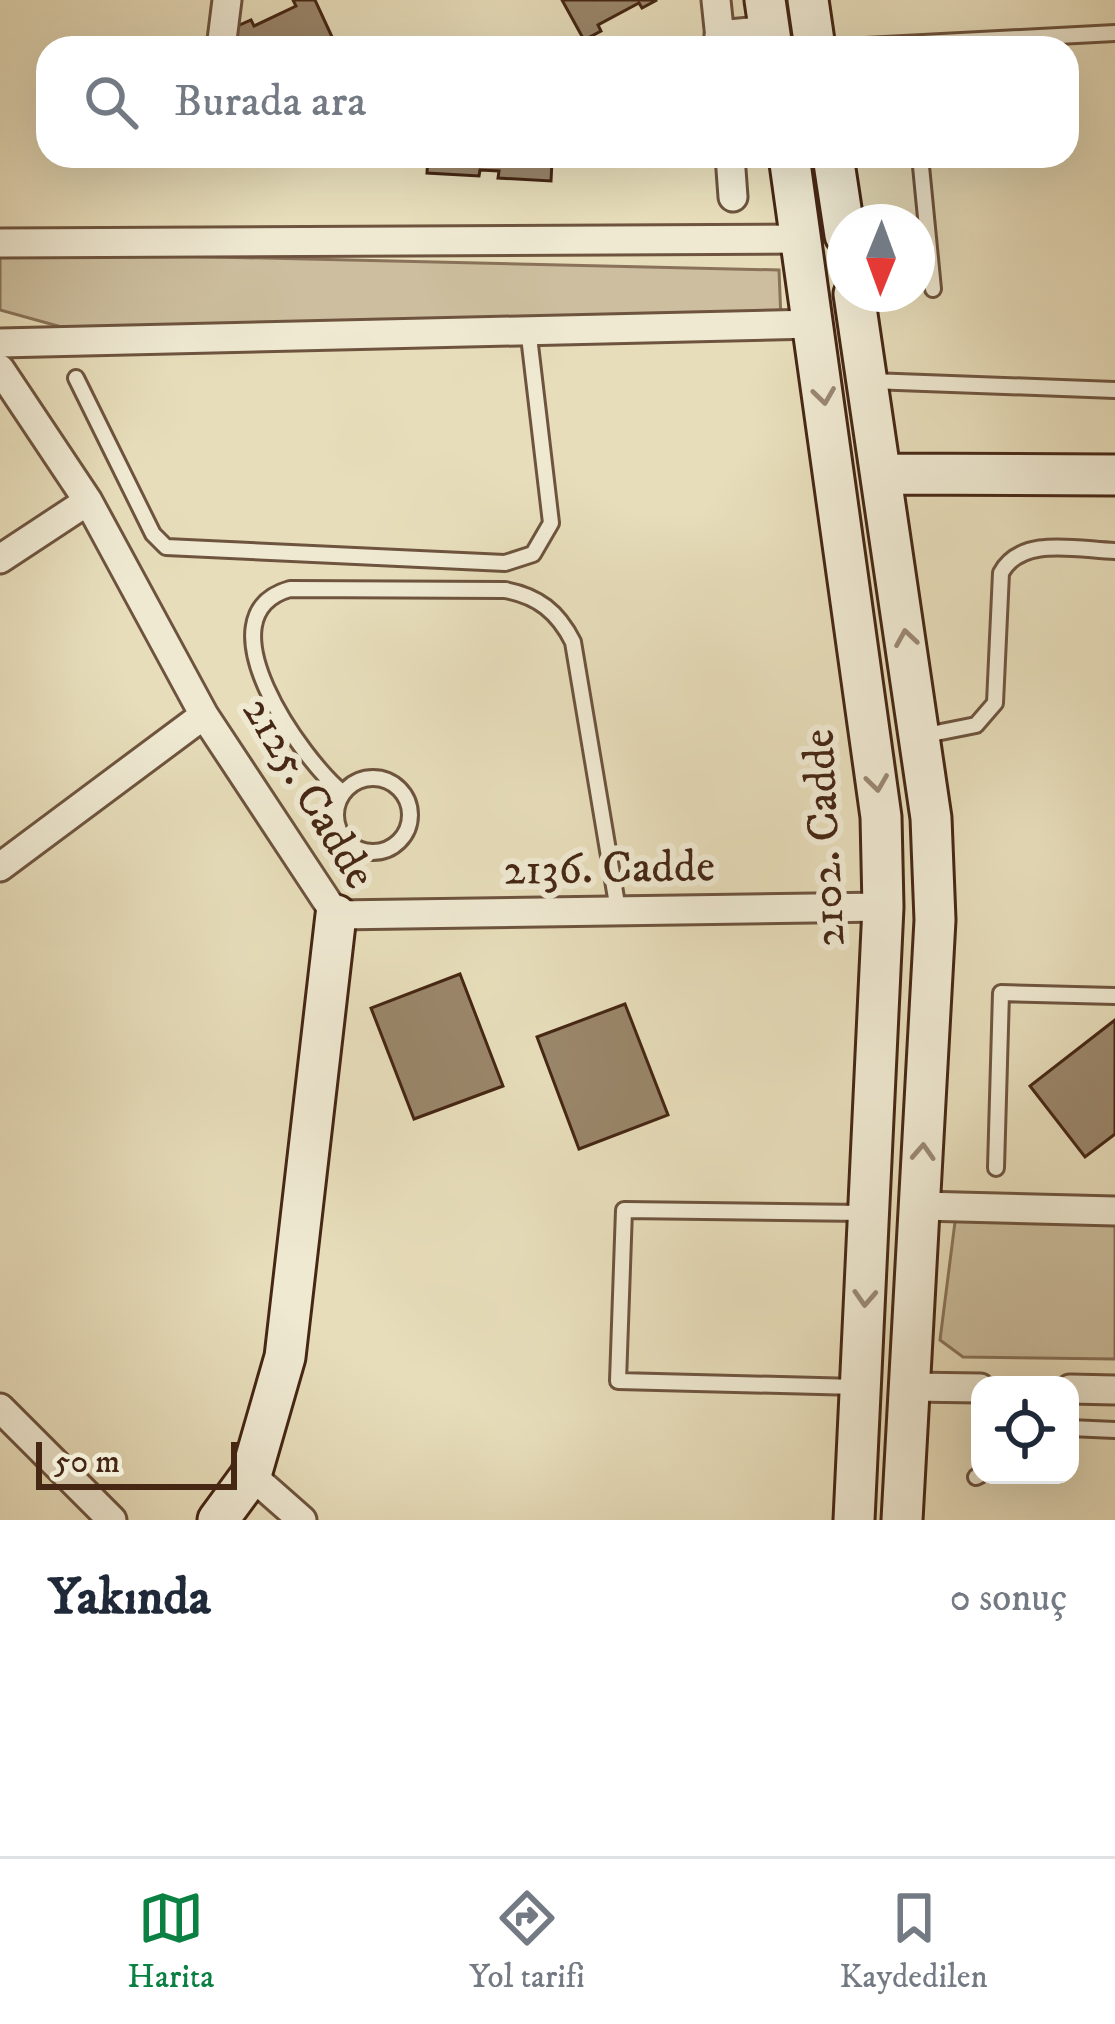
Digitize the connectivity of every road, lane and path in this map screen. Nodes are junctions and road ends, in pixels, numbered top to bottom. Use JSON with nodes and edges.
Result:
{"nodes":[{"id":1,"x":227,"y":0,"type":"edge"},
{"id":2,"x":716,"y":0,"type":"edge"},
{"id":3,"x":808,"y":0,"type":"edge"},
{"id":4,"x":769,"y":26,"type":"edge"},
{"id":5,"x":1115,"y":33,"type":"edge"},
{"id":6,"x":222,"y":36,"type":"edge"},
{"id":7,"x":720,"y":36,"type":"edge"},
{"id":8,"x":736,"y":36,"type":"edge"},
{"id":9,"x":813,"y":36,"type":"edge"},
{"id":10,"x":1057,"y":36,"type":"edge"},
{"id":11,"x":731,"y":168,"type":"edge"},
{"id":12,"x":791,"y":168,"type":"edge"},
{"id":13,"x":835,"y":168,"type":"edge"},
{"id":14,"x":921,"y":168,"type":"edge"},
{"id":15,"x":733,"y":197,"type":"dead end"},
{"id":16,"x":840,"y":204,"type":"edge"},
{"id":17,"x":925,"y":204,"type":"edge"},
{"id":18,"x":802,"y":239,"type":"junction"},
{"id":19,"x":0,"y":243,"type":"edge"},
{"id":20,"x":856,"y":312,"type":"edge"},
{"id":21,"x":814,"y":324,"type":"junction"},
{"id":22,"x":528,"y":328,"type":"junction"},
{"id":23,"x":0,"y":344,"type":"edge"},
{"id":24,"x":0,"y":369,"type":"edge"},
{"id":25,"x":76,"y":378,"type":"dead end"},
{"id":26,"x":866,"y":382,"type":"junction"},
{"id":27,"x":1115,"y":390,"type":"edge"},
{"id":28,"x":881,"y":474,"type":"junction"},
{"id":29,"x":1115,"y":475,"type":"edge"},
{"id":30,"x":88,"y":501,"type":"junction"},
{"id":31,"x":1115,"y":551,"type":"edge"},
{"id":32,"x":0,"y":560,"type":"edge"},
{"id":33,"x":204,"y":716,"type":"junction"},
{"id":34,"x":921,"y":736,"type":"junction"},
{"id":35,"x":343,"y":793,"type":"junction"},
{"id":36,"x":0,"y":867,"type":"edge"},
{"id":37,"x":884,"y":907,"type":"junction"},
{"id":38,"x":618,"y":910,"type":"junction"},
{"id":39,"x":336,"y":915,"type":"junction"},
{"id":40,"x":1115,"y":996,"type":"edge"},
{"id":41,"x":996,"y":1168,"type":"dead end"},
{"id":42,"x":921,"y":1205,"type":"junction"},
{"id":43,"x":1115,"y":1211,"type":"edge"},
{"id":44,"x":869,"y":1213,"type":"junction"},
{"id":45,"x":861,"y":1387,"type":"junction"},
{"id":46,"x":910,"y":1387,"type":"junction"},
{"id":47,"x":971,"y":1388,"type":"edge"},
{"id":48,"x":1079,"y":1389,"type":"edge"},
{"id":49,"x":1115,"y":1390,"type":"edge"},
{"id":50,"x":0,"y":1408,"type":"edge"},
{"id":51,"x":1079,"y":1428,"type":"edge"},
{"id":52,"x":1115,"y":1430,"type":"edge"},
{"id":53,"x":250,"y":1475,"type":"junction"},
{"id":54,"x":112,"y":1520,"type":"edge"},
{"id":55,"x":218,"y":1520,"type":"edge"},
{"id":56,"x":302,"y":1520,"type":"edge"},
{"id":57,"x":854,"y":1520,"type":"edge"},
{"id":58,"x":902,"y":1520,"type":"edge"}],
"edges":[{"from":1,"to":6,"type":"street"},
{"from":2,"to":7,"type":"street"},
{"from":3,"to":9,"type":"street"},
{"from":4,"to":8,"type":"street"},
{"from":5,"to":10,"type":"lane"},
{"from":11,"to":15,"type":"street"},
{"from":12,"to":18,"type":"street","name":"2102. Cadde"},
{"from":13,"to":16,"type":"street"},
{"from":14,"to":17,"type":"lane"},
{"from":18,"to":19,"type":"street"},
{"from":18,"to":21,"type":"street","name":"2102. Cadde"},
{"from":20,"to":26,"type":"street"},
{"from":21,"to":22,"type":"street"},
{"from":21,"to":37,"type":"street","name":"2102. Cadde","one_way":true},
{"from":22,"to":23,"type":"street"},
{"from":22,"to":25,"type":"lane"},
{"from":24,"to":30,"type":"street","name":"2125. Cadde"},
{"from":26,"to":27,"type":"lane"},
{"from":26,"to":28,"type":"street"},
{"from":28,"to":29,"type":"street"},
{"from":34,"to":28,"type":"street","one_way":true},
{"from":30,"to":32,"type":"street"},
{"from":30,"to":33,"type":"street","name":"2125. Cadde"},
{"from":31,"to":34,"type":"lane"},
{"from":33,"to":36,"type":"street"},
{"from":33,"to":39,"type":"street","name":"2125. Cadde"},
{"from":42,"to":34,"type":"street","one_way":true},
{"from":35,"to":35,"type":"lane"},
{"from":35,"to":38,"type":"lane"},
{"from":37,"to":38,"type":"street","name":"2136. Cadde"},
{"from":37,"to":44,"type":"street","name":"2102. Cadde"},
{"from":38,"to":39,"type":"street","name":"2136. Cadde"},
{"from":39,"to":53,"type":"street","name":"2125. Cadde"},
{"from":40,"to":41,"type":"lane"},
{"from":42,"to":43,"type":"street"},
{"from":42,"to":46,"type":"street"},
{"from":44,"to":45,"type":"street","name":"2102. Cadde","one_way":true},
{"from":44,"to":45,"type":"lane"},
{"from":45,"to":57,"type":"street","name":"2102. Cadde"},
{"from":46,"to":47,"type":"street"},
{"from":46,"to":58,"type":"street"},
{"from":48,"to":49,"type":"street"},
{"from":50,"to":54,"type":"street"},
{"from":51,"to":52,"type":"lane"},
{"from":53,"to":55,"type":"street","name":"2125. Cadde"},
{"from":53,"to":56,"type":"street"}]}
